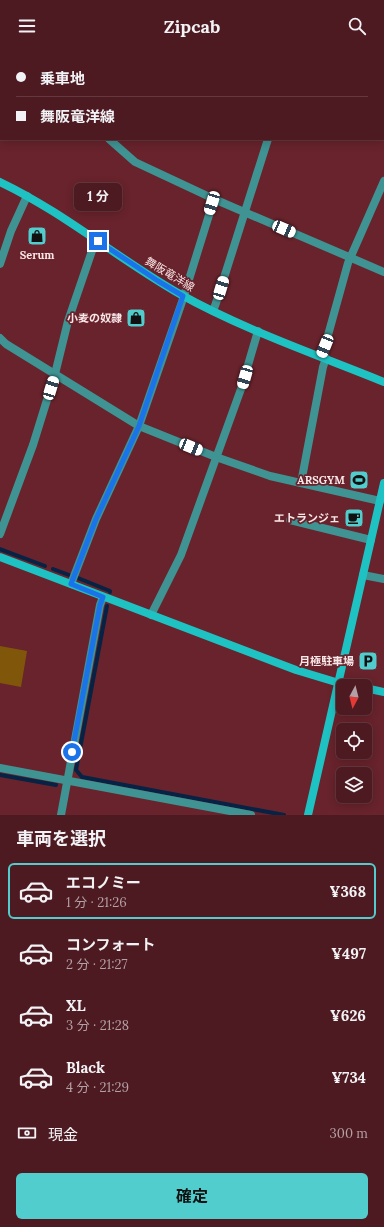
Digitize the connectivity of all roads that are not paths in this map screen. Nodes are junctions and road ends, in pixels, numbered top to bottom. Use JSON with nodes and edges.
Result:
{"nodes":[{"id":1,"x":110,"y":140,"type":"edge"},
{"id":2,"x":268,"y":140,"type":"edge"},
{"id":3,"x":384,"y":181,"type":"edge"},
{"id":4,"x":0,"y":182,"type":"edge"},
{"id":5,"x":27,"y":196,"type":"junction"},
{"id":6,"x":214,"y":199,"type":"junction"},
{"id":7,"x":245,"y":212,"type":"junction"},
{"id":8,"x":98,"y":241,"type":"junction"},
{"id":9,"x":350,"y":257,"type":"junction"},
{"id":10,"x":0,"y":264,"type":"edge"},
{"id":11,"x":384,"y":272,"type":"edge"},
{"id":12,"x":183,"y":296,"type":"junction"},
{"id":13,"x":212,"y":311,"type":"junction"},
{"id":14,"x":258,"y":331,"type":"junction"},
{"id":15,"x":0,"y":338,"type":"edge"},
{"id":16,"x":324,"y":358,"type":"junction"},
{"id":17,"x":55,"y":374,"type":"junction"},
{"id":18,"x":384,"y":382,"type":"edge"},
{"id":19,"x":139,"y":426,"type":"junction"},
{"id":20,"x":216,"y":458,"type":"junction"},
{"id":21,"x":301,"y":483,"type":"junction"},
{"id":22,"x":384,"y":483,"type":"edge"},
{"id":23,"x":380,"y":501,"type":"junction"},
{"id":24,"x":290,"y":520,"type":"dead end"},
{"id":25,"x":0,"y":534,"type":"edge"},
{"id":26,"x":371,"y":540,"type":"junction"},
{"id":27,"x":0,"y":558,"type":"edge"},
{"id":28,"x":363,"y":574,"type":"junction"},
{"id":29,"x":384,"y":579,"type":"edge"},
{"id":30,"x":71,"y":584,"type":"junction"},
{"id":31,"x":103,"y":597,"type":"junction"},
{"id":32,"x":151,"y":615,"type":"junction"},
{"id":33,"x":340,"y":679,"type":"edge"},
{"id":34,"x":336,"y":682,"type":"edge"},
{"id":35,"x":372,"y":689,"type":"edge"},
{"id":36,"x":384,"y":692,"type":"edge"},
{"id":37,"x":336,"y":696,"type":"edge"},
{"id":38,"x":0,"y":768,"type":"edge"},
{"id":39,"x":67,"y":781,"type":"junction"},
{"id":40,"x":61,"y":815,"type":"edge"},
{"id":41,"x":251,"y":815,"type":"edge"},
{"id":42,"x":308,"y":815,"type":"edge"}],
"edges":[{"from":1,"to":6,"type":"street"},
{"from":2,"to":7,"type":"street"},
{"from":3,"to":9,"type":"street"},
{"from":4,"to":5,"type":"street","name":"舞阪竜洋線"},
{"from":5,"to":8,"type":"street","name":"舞阪竜洋線"},
{"from":5,"to":10,"type":"street"},
{"from":6,"to":7,"type":"street"},
{"from":6,"to":12,"type":"street"},
{"from":7,"to":9,"type":"street"},
{"from":7,"to":13,"type":"street"},
{"from":8,"to":12,"type":"street","name":"舞阪竜洋線"},
{"from":8,"to":17,"type":"street"},
{"from":9,"to":11,"type":"street"},
{"from":9,"to":16,"type":"street"},
{"from":12,"to":13,"type":"street","name":"舞阪竜洋線"},
{"from":12,"to":19,"type":"street"},
{"from":13,"to":14,"type":"street","name":"舞阪竜洋線"},
{"from":14,"to":16,"type":"street","name":"舞阪竜洋線"},
{"from":14,"to":20,"type":"street"},
{"from":15,"to":17,"type":"street"},
{"from":16,"to":18,"type":"street","name":"舞阪竜洋線"},
{"from":16,"to":21,"type":"street"},
{"from":17,"to":19,"type":"street"},
{"from":17,"to":25,"type":"street"},
{"from":19,"to":20,"type":"street"},
{"from":19,"to":30,"type":"street"},
{"from":20,"to":21,"type":"street"},
{"from":20,"to":32,"type":"street"},
{"from":21,"to":23,"type":"street"},
{"from":22,"to":23,"type":"street"},
{"from":23,"to":26,"type":"street"},
{"from":24,"to":26,"type":"street"},
{"from":26,"to":28,"type":"street"},
{"from":27,"to":30,"type":"street"},
{"from":28,"to":29,"type":"street"},
{"from":28,"to":33,"type":"street"},
{"from":30,"to":31,"type":"street"},
{"from":31,"to":32,"type":"street"},
{"from":31,"to":39,"type":"street"},
{"from":32,"to":34,"type":"street"},
{"from":35,"to":36,"type":"street"},
{"from":37,"to":42,"type":"street"},
{"from":38,"to":39,"type":"street"},
{"from":39,"to":40,"type":"street"},
{"from":39,"to":41,"type":"street"}]}
